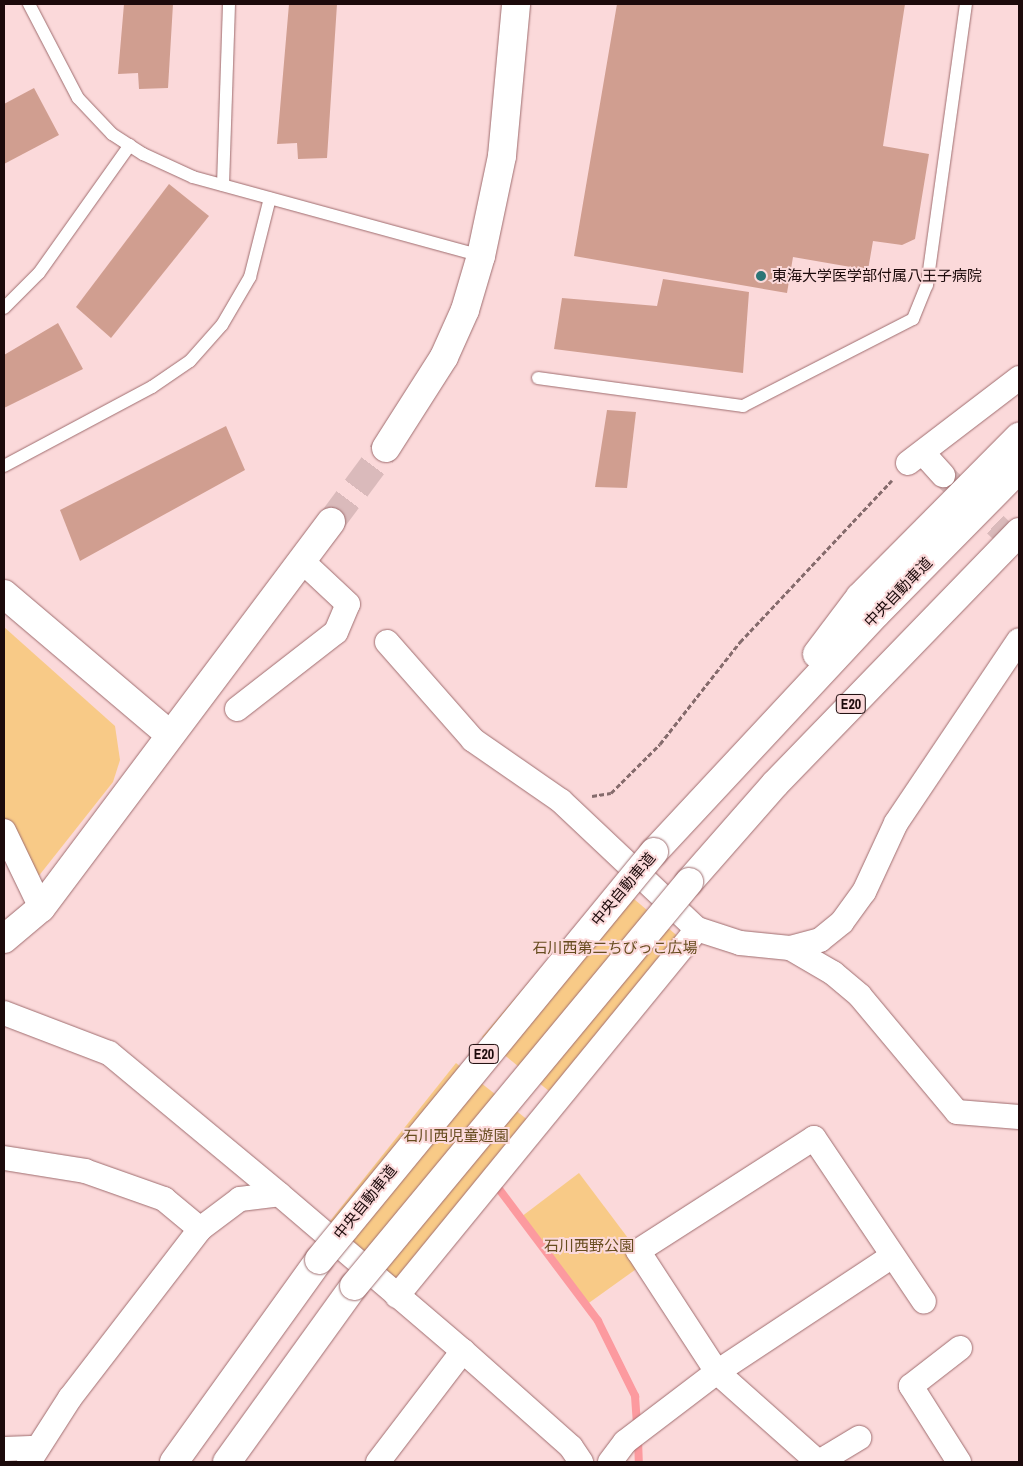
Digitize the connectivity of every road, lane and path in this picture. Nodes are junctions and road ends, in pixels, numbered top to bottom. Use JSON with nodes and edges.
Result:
{"nodes":[{"id":1,"x":29,"y":4,"type":"edge"},
{"id":2,"x":229,"y":4,"type":"edge"},
{"id":3,"x":516,"y":4,"type":"edge"},
{"id":4,"x":966,"y":4,"type":"edge"},
{"id":5,"x":130,"y":145,"type":"junction"},
{"id":6,"x":223,"y":185,"type":"junction"},
{"id":7,"x":270,"y":198,"type":"junction"},
{"id":8,"x":481,"y":256,"type":"junction"},
{"id":9,"x":4,"y":308,"type":"edge"},
{"id":10,"x":538,"y":378,"type":"dead end"},
{"id":11,"x":1019,"y":378,"type":"edge"},
{"id":12,"x":1019,"y":437,"type":"edge"},
{"id":13,"x":386,"y":448,"type":"tunnel mouth"},
{"id":14,"x":916,"y":458,"type":"junction"},
{"id":15,"x":4,"y":466,"type":"edge"},
{"id":16,"x":1019,"y":469,"type":"edge"},
{"id":17,"x":943,"y":475,"type":"tunnel mouth"},
{"id":18,"x":331,"y":522,"type":"tunnel mouth"},
{"id":19,"x":1019,"y":532,"type":"edge"},
{"id":20,"x":302,"y":560,"type":"junction"},
{"id":21,"x":4,"y":594,"type":"edge"},
{"id":22,"x":1019,"y":640,"type":"edge"},
{"id":23,"x":387,"y":642,"type":"dead end"},
{"id":24,"x":237,"y":709,"type":"dead end"},
{"id":25,"x":169,"y":734,"type":"junction"},
{"id":26,"x":731,"y":766,"type":"junction"},
{"id":27,"x":561,"y":801,"type":"junction"},
{"id":28,"x":4,"y":831,"type":"edge"},
{"id":29,"x":41,"y":908,"type":"junction"},
{"id":30,"x":697,"y":929,"type":"junction"},
{"id":31,"x":4,"y":939,"type":"edge"},
{"id":32,"x":790,"y":948,"type":"junction"},
{"id":33,"x":4,"y":1013,"type":"edge"},
{"id":34,"x":1019,"y":1117,"type":"edge"},
{"id":35,"x":4,"y":1158,"type":"edge"},
{"id":36,"x":279,"y":1194,"type":"junction"},
{"id":37,"x":200,"y":1229,"type":"junction"},
{"id":38,"x":891,"y":1257,"type":"junction"},
{"id":39,"x":397,"y":1296,"type":"junction"},
{"id":40,"x":924,"y":1302,"type":"dead end"},
{"id":41,"x":960,"y":1348,"type":"dead end"},
{"id":42,"x":463,"y":1351,"type":"junction"},
{"id":43,"x":717,"y":1372,"type":"junction"},
{"id":44,"x":859,"y":1438,"type":"dead end"},
{"id":45,"x":4,"y":1449,"type":"edge"},
{"id":46,"x":33,"y":1455,"type":"edge"},
{"id":47,"x":174,"y":1462,"type":"edge"},
{"id":48,"x":227,"y":1462,"type":"edge"},
{"id":49,"x":378,"y":1462,"type":"edge"},
{"id":50,"x":581,"y":1462,"type":"edge"},
{"id":51,"x":610,"y":1462,"type":"edge"},
{"id":52,"x":818,"y":1462,"type":"edge"},
{"id":53,"x":959,"y":1462,"type":"edge"}],
"edges":[{"from":1,"to":5,"type":"lane"},
{"from":2,"to":6,"type":"lane"},
{"from":3,"to":8,"type":"main road"},
{"from":4,"to":10,"type":"lane"},
{"from":5,"to":6,"type":"lane"},
{"from":5,"to":9,"type":"lane"},
{"from":6,"to":7,"type":"lane"},
{"from":7,"to":8,"type":"lane"},
{"from":7,"to":15,"type":"lane"},
{"from":8,"to":13,"type":"main road"},
{"from":11,"to":14,"type":"street"},
{"from":12,"to":26,"type":"main road"},
{"from":14,"to":17,"type":"street"},
{"from":14,"to":27,"type":"path"},
{"from":16,"to":26,"type":"main road","name":"中央自動車道","number":"E20"},
{"from":18,"to":20,"type":"main road"},
{"from":19,"to":48,"type":"main road","number":"E20","bridge":true},
{"from":20,"to":24,"type":"street"},
{"from":20,"to":25,"type":"main road"},
{"from":21,"to":25,"type":"main road"},
{"from":22,"to":32,"type":"street"},
{"from":23,"to":27,"type":"street"},
{"from":25,"to":29,"type":"main road"},
{"from":26,"to":47,"type":"main road","name":"中央自動車道","number":"E20","bridge":true},
{"from":27,"to":30,"type":"street"},
{"from":28,"to":29,"type":"street"},
{"from":29,"to":31,"type":"main road"},
{"from":30,"to":32,"type":"street"},
{"from":30,"to":39,"type":"street"},
{"from":32,"to":34,"type":"street"},
{"from":33,"to":36,"type":"street"},
{"from":35,"to":37,"type":"street"},
{"from":36,"to":37,"type":"street"},
{"from":36,"to":39,"type":"street"},
{"from":37,"to":46,"type":"street"},
{"from":38,"to":40,"type":"street"},
{"from":38,"to":43,"type":"street"},
{"from":38,"to":43,"type":"street"},
{"from":39,"to":42,"type":"street"},
{"from":41,"to":53,"type":"street"},
{"from":42,"to":49,"type":"street"},
{"from":42,"to":50,"type":"street"},
{"from":43,"to":51,"type":"street"},
{"from":43,"to":52,"type":"street"},
{"from":44,"to":52,"type":"street"},
{"from":45,"to":46,"type":"street"}]}
